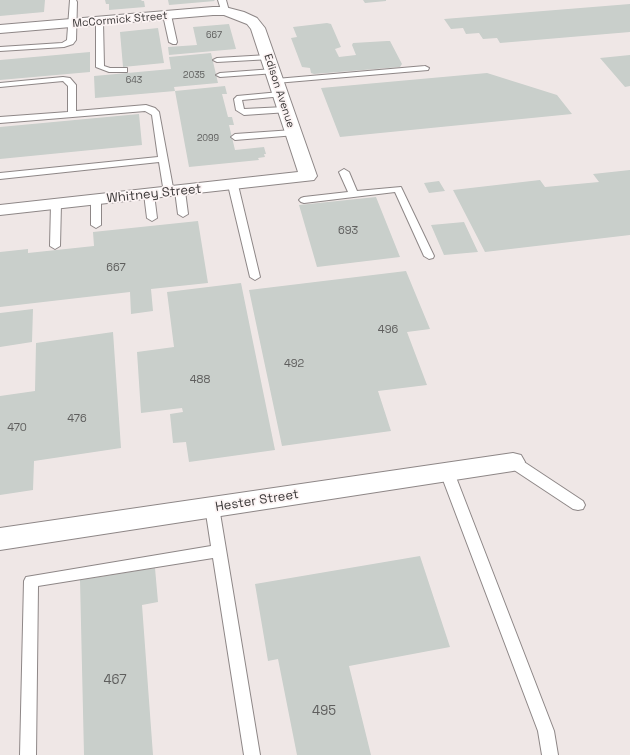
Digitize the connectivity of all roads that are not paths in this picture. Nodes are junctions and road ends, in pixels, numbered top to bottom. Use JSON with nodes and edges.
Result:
{"nodes":[{"id":1,"x":73,"y":2,"type":"dead end"},
{"id":2,"x":229,"y":9,"type":"edge"},
{"id":3,"x":167,"y":15,"type":"junction"},
{"id":4,"x":99,"y":22,"type":"junction"},
{"id":5,"x":72,"y":24,"type":"junction"},
{"id":6,"x":0,"y":30,"type":"edge"},
{"id":7,"x":173,"y":42,"type":"dead end"},
{"id":8,"x":0,"y":49,"type":"edge"},
{"id":9,"x":268,"y":57,"type":"junction"},
{"id":10,"x":217,"y":60,"type":"dead end"},
{"id":11,"x":424,"y":68,"type":"dead end"},
{"id":12,"x":124,"y":70,"type":"dead end"},
{"id":13,"x":220,"y":75,"type":"dead end"},
{"id":14,"x":276,"y":82,"type":"junction"},
{"id":15,"x":0,"y":85,"type":"edge"},
{"id":16,"x":285,"y":110,"type":"junction"},
{"id":17,"x":72,"y":114,"type":"junction"},
{"id":18,"x":0,"y":120,"type":"edge"},
{"id":19,"x":293,"y":133,"type":"junction"},
{"id":20,"x":235,"y":137,"type":"dead end"},
{"id":21,"x":163,"y":159,"type":"junction"},
{"id":22,"x":344,"y":172,"type":"dead end"},
{"id":23,"x":0,"y":176,"type":"edge"},
{"id":24,"x":308,"y":176,"type":"joint"},
{"id":25,"x":233,"y":185,"type":"junction"},
{"id":26,"x":174,"y":192,"type":"junction"},
{"id":27,"x":149,"y":194,"type":"junction"},
{"id":28,"x":354,"y":194,"type":"junction"},
{"id":29,"x":96,"y":200,"type":"junction"},
{"id":30,"x":304,"y":200,"type":"dead end"},
{"id":31,"x":56,"y":204,"type":"junction"},
{"id":32,"x":0,"y":210,"type":"edge"},
{"id":33,"x":183,"y":214,"type":"dead end"},
{"id":34,"x":152,"y":218,"type":"dead end"},
{"id":35,"x":96,"y":225,"type":"dead end"},
{"id":36,"x":55,"y":246,"type":"dead end"},
{"id":37,"x":429,"y":256,"type":"dead end"},
{"id":38,"x":255,"y":277,"type":"dead end"},
{"id":39,"x":513,"y":462,"type":"joint"},
{"id":40,"x":447,"y":472,"type":"junction"},
{"id":41,"x":578,"y":505,"type":"dead end"},
{"id":42,"x":212,"y":507,"type":"junction"},
{"id":43,"x":0,"y":539,"type":"edge"},
{"id":44,"x":219,"y":551,"type":"junction"},
{"id":45,"x":28,"y":755,"type":"edge"},
{"id":46,"x":252,"y":755,"type":"edge"},
{"id":47,"x":550,"y":755,"type":"edge"}],
"edges":[{"from":1,"to":5,"type":"lane"},
{"from":2,"to":3,"type":"street","name":"McCormick Street"},
{"from":2,"to":9,"type":"street","name":"Edison Avenue"},
{"from":3,"to":4,"type":"street","name":"McCormick Street"},
{"from":3,"to":7,"type":"lane"},
{"from":4,"to":5,"type":"street","name":"McCormick Street"},
{"from":4,"to":12,"type":"lane"},
{"from":5,"to":6,"type":"street","name":"McCormick Street"},
{"from":5,"to":8,"type":"lane"},
{"from":9,"to":10,"type":"lane"},
{"from":9,"to":14,"type":"street","name":"Edison Avenue"},
{"from":11,"to":14,"type":"lane"},
{"from":13,"to":14,"type":"lane"},
{"from":14,"to":16,"type":"street","name":"Edison Avenue"},
{"from":14,"to":16,"type":"lane"},
{"from":15,"to":17,"type":"lane"},
{"from":16,"to":19,"type":"street","name":"Edison Avenue"},
{"from":17,"to":18,"type":"lane"},
{"from":17,"to":21,"type":"lane"},
{"from":19,"to":20,"type":"lane"},
{"from":19,"to":24,"type":"street","name":"Edison Avenue"},
{"from":21,"to":23,"type":"lane"},
{"from":21,"to":26,"type":"lane"},
{"from":22,"to":28,"type":"lane"},
{"from":24,"to":25,"type":"street","name":"Whitney Street"},
{"from":25,"to":26,"type":"street","name":"Whitney Street"},
{"from":25,"to":38,"type":"lane"},
{"from":26,"to":27,"type":"street","name":"Whitney Street"},
{"from":26,"to":33,"type":"lane"},
{"from":27,"to":29,"type":"street","name":"Whitney Street"},
{"from":27,"to":34,"type":"lane"},
{"from":28,"to":30,"type":"lane"},
{"from":28,"to":37,"type":"lane"},
{"from":29,"to":31,"type":"street","name":"Whitney Street"},
{"from":29,"to":35,"type":"lane"},
{"from":31,"to":32,"type":"street","name":"Whitney Street"},
{"from":31,"to":36,"type":"lane"},
{"from":39,"to":40,"type":"street","name":"Hester Street"},
{"from":39,"to":41,"type":"lane"},
{"from":40,"to":42,"type":"street","name":"Hester Street"},
{"from":40,"to":47,"type":"lane"},
{"from":42,"to":43,"type":"street","name":"Hester Street"},
{"from":42,"to":44,"type":"lane"},
{"from":44,"to":45,"type":"lane"},
{"from":44,"to":46,"type":"lane"}]}
